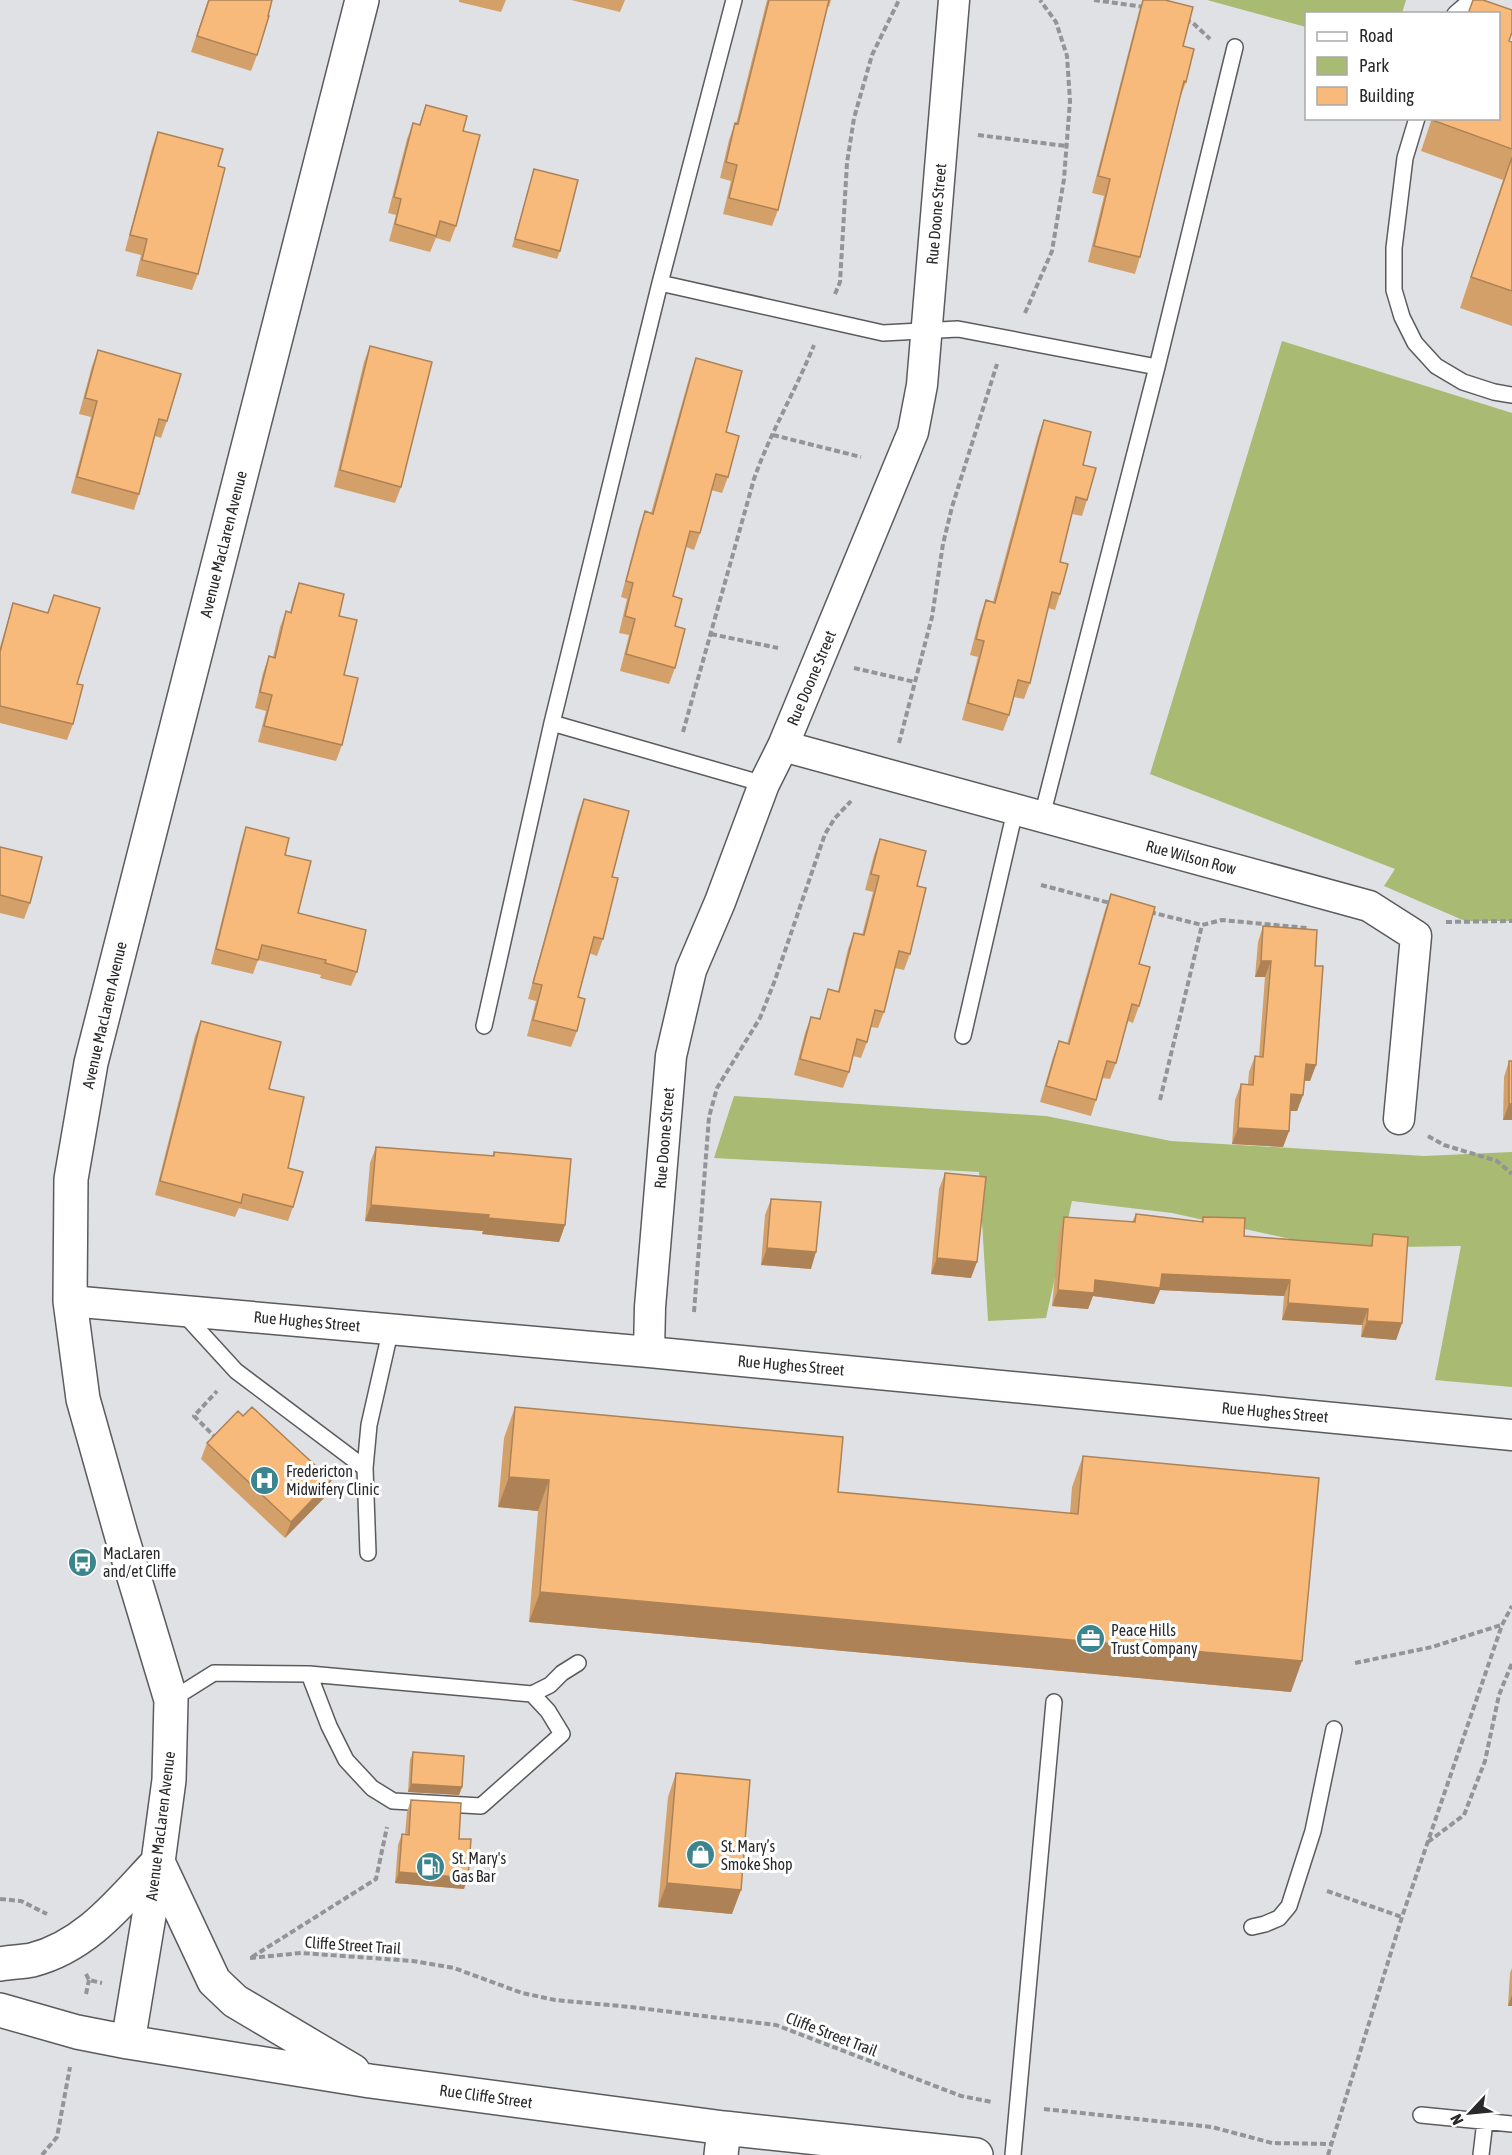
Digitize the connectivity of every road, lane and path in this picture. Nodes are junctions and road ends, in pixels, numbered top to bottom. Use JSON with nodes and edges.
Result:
{"nodes":[{"id":1,"x":362,"y":0,"type":"edge"},
{"id":2,"x":734,"y":0,"type":"edge"},
{"id":3,"x":898,"y":0,"type":"edge"},
{"id":4,"x":954,"y":0,"type":"edge"},
{"id":5,"x":1040,"y":0,"type":"edge"},
{"id":6,"x":1094,"y":0,"type":"edge"},
{"id":7,"x":1471,"y":0,"type":"edge"},
{"id":8,"x":1151,"y":8,"type":"edge"},
{"id":9,"x":1457,"y":12,"type":"edge"},
{"id":10,"x":1183,"y":20,"type":"edge"},
{"id":11,"x":1235,"y":46,"type":"joint"},
{"id":12,"x":1416,"y":120,"type":"edge"},
{"id":13,"x":943,"y":131,"type":"junction"},
{"id":14,"x":1066,"y":146,"type":"junction"},
{"id":15,"x":660,"y":283,"type":"junction"},
{"id":16,"x":825,"y":320,"type":"junction"},
{"id":17,"x":925,"y":332,"type":"junction"},
{"id":18,"x":1011,"y":339,"type":"junction"},
{"id":19,"x":1157,"y":368,"type":"junction"},
{"id":20,"x":1512,"y":395,"type":"edge"},
{"id":21,"x":772,"y":435,"type":"junction"},
{"id":22,"x":861,"y":457,"type":"dead end"},
{"id":23,"x":711,"y":634,"type":"junction"},
{"id":24,"x":778,"y":648,"type":"dead end"},
{"id":25,"x":818,"y":660,"type":"junction"},
{"id":26,"x":915,"y":682,"type":"junction"},
{"id":27,"x":552,"y":723,"type":"junction"},
{"id":28,"x":783,"y":746,"type":"junction"},
{"id":29,"x":676,"y":758,"type":"junction"},
{"id":30,"x":879,"y":773,"type":"junction"},
{"id":31,"x":764,"y":784,"type":"junction"},
{"id":32,"x":1028,"y":813,"type":"junction"},
{"id":33,"x":1202,"y":926,"type":"dead end"},
{"id":34,"x":484,"y":1026,"type":"dead end"},
{"id":35,"x":963,"y":1036,"type":"dead end"},
{"id":36,"x":1160,"y":1100,"type":"dead end"},
{"id":37,"x":1399,"y":1119,"type":"joint"},
{"id":38,"x":1512,"y":1174,"type":"edge"},
{"id":39,"x":69,"y":1301,"type":"junction"},
{"id":40,"x":180,"y":1310,"type":"junction"},
{"id":41,"x":694,"y":1312,"type":"dead end"},
{"id":42,"x":390,"y":1328,"type":"junction"},
{"id":43,"x":649,"y":1352,"type":"junction"},
{"id":44,"x":236,"y":1371,"type":"junction"},
{"id":45,"x":222,"y":1432,"type":"edge"},
{"id":46,"x":1512,"y":1434,"type":"edge"},
{"id":47,"x":365,"y":1468,"type":"junction"},
{"id":48,"x":368,"y":1553,"type":"dead end"},
{"id":49,"x":1512,"y":1606,"type":"edge"},
{"id":50,"x":1502,"y":1625,"type":"junction"},
{"id":51,"x":578,"y":1663,"type":"dead end"},
{"id":52,"x":1355,"y":1663,"type":"dead end"},
{"id":53,"x":1512,"y":1663,"type":"edge"},
{"id":54,"x":309,"y":1674,"type":"junction"},
{"id":55,"x":532,"y":1694,"type":"junction"},
{"id":56,"x":171,"y":1700,"type":"junction"},
{"id":57,"x":1054,"y":1702,"type":"dead end"},
{"id":58,"x":1334,"y":1729,"type":"dead end"},
{"id":59,"x":393,"y":1801,"type":"junction"},
{"id":60,"x":1427,"y":1843,"type":"junction"},
{"id":61,"x":158,"y":1862,"type":"junction"},
{"id":62,"x":1327,"y":1891,"type":"dead end"},
{"id":63,"x":0,"y":1899,"type":"edge"},
{"id":64,"x":1402,"y":1917,"type":"junction"},
{"id":65,"x":54,"y":1919,"type":"dead end"},
{"id":66,"x":1251,"y":1927,"type":"dead end"},
{"id":67,"x":0,"y":1964,"type":"edge"},
{"id":68,"x":89,"y":1980,"type":"dead end"},
{"id":69,"x":86,"y":1994,"type":"dead end"},
{"id":70,"x":0,"y":2010,"type":"edge"},
{"id":71,"x":128,"y":2042,"type":"junction"},
{"id":72,"x":70,"y":2066,"type":"dead end"},
{"id":73,"x":370,"y":2081,"type":"junction"},
{"id":74,"x":1017,"y":2106,"type":"junction"},
{"id":75,"x":1420,"y":2115,"type":"dead end"},
{"id":76,"x":1485,"y":2121,"type":"junction"},
{"id":77,"x":1512,"y":2124,"type":"edge"},
{"id":78,"x":722,"y":2141,"type":"edge"},
{"id":79,"x":1331,"y":2144,"type":"junction"},
{"id":80,"x":42,"y":2155,"type":"edge"},
{"id":81,"x":976,"y":2155,"type":"edge"},
{"id":82,"x":1013,"y":2155,"type":"edge"},
{"id":83,"x":1328,"y":2155,"type":"edge"},
{"id":84,"x":1481,"y":2155,"type":"edge"}],
"edges":[{"from":1,"to":39,"type":"street","name":"Avenue MacLaren Avenue"},
{"from":2,"to":15,"type":"lane"},
{"from":3,"to":16,"type":"path"},
{"from":4,"to":13,"type":"street","name":"Rue Doone Street"},
{"from":5,"to":14,"type":"path"},
{"from":6,"to":8,"type":"path"},
{"from":7,"to":9,"type":"lane"},
{"from":10,"to":11,"type":"path"},
{"from":11,"to":19,"type":"lane"},
{"from":12,"to":20,"type":"lane"},
{"from":13,"to":14,"type":"path"},
{"from":13,"to":17,"type":"street","name":"Rue Doone Street"},
{"from":14,"to":18,"type":"path"},
{"from":15,"to":16,"type":"lane"},
{"from":15,"to":27,"type":"lane"},
{"from":16,"to":17,"type":"lane"},
{"from":16,"to":21,"type":"path"},
{"from":17,"to":18,"type":"lane"},
{"from":17,"to":25,"type":"street","name":"Rue Doone Street"},
{"from":18,"to":19,"type":"lane"},
{"from":18,"to":26,"type":"path"},
{"from":19,"to":32,"type":"lane"},
{"from":21,"to":22,"type":"path"},
{"from":21,"to":23,"type":"path"},
{"from":23,"to":24,"type":"path"},
{"from":23,"to":29,"type":"path"},
{"from":25,"to":26,"type":"path"},
{"from":25,"to":28,"type":"street","name":"Rue Doone Street"},
{"from":26,"to":30,"type":"path"},
{"from":27,"to":29,"type":"lane"},
{"from":27,"to":34,"type":"lane"},
{"from":28,"to":30,"type":"street","name":"Rue Wilson Row"},
{"from":28,"to":31,"type":"street","name":"Rue Doone Street"},
{"from":29,"to":31,"type":"lane"},
{"from":30,"to":32,"type":"street","name":"Rue Wilson Row"},
{"from":30,"to":41,"type":"path"},
{"from":31,"to":43,"type":"street","name":"Rue Doone Street"},
{"from":32,"to":35,"type":"lane"},
{"from":32,"to":37,"type":"street","name":"Rue Wilson Row"},
{"from":33,"to":36,"type":"path"},
{"from":37,"to":38,"type":"path"},
{"from":39,"to":40,"type":"street","name":"Rue Hughes Street"},
{"from":39,"to":56,"type":"street","name":"Avenue MacLaren Avenue"},
{"from":40,"to":42,"type":"street","name":"Rue Hughes Street"},
{"from":40,"to":44,"type":"lane"},
{"from":42,"to":43,"type":"street","name":"Rue Hughes Street"},
{"from":42,"to":47,"type":"lane"},
{"from":43,"to":46,"type":"street","name":"Rue Hughes Street"},
{"from":44,"to":45,"type":"path"},
{"from":44,"to":47,"type":"lane"},
{"from":47,"to":48,"type":"lane"},
{"from":49,"to":50,"type":"path"},
{"from":50,"to":52,"type":"path"},
{"from":50,"to":60,"type":"path"},
{"from":51,"to":55,"type":"lane"},
{"from":53,"to":60,"type":"path"},
{"from":54,"to":55,"type":"lane"},
{"from":54,"to":56,"type":"lane"},
{"from":54,"to":59,"type":"lane"},
{"from":55,"to":59,"type":"lane"},
{"from":56,"to":61,"type":"street","name":"Avenue MacLaren Avenue"},
{"from":57,"to":74,"type":"lane"},
{"from":58,"to":66,"type":"lane"},
{"from":59,"to":74,"type":"path","name":"Cliffe Street Trail"},
{"from":60,"to":64,"type":"path"},
{"from":61,"to":67,"type":"street"},
{"from":61,"to":71,"type":"street","name":"Avenue MacLaren Avenue"},
{"from":61,"to":73,"type":"street"},
{"from":62,"to":64,"type":"path"},
{"from":63,"to":65,"type":"path"},
{"from":64,"to":79,"type":"path"},
{"from":68,"to":69,"type":"path"},
{"from":70,"to":71,"type":"street","name":"Rue Cliffe Street"},
{"from":71,"to":73,"type":"street","name":"Rue Cliffe Street"},
{"from":72,"to":80,"type":"path"},
{"from":73,"to":78,"type":"street","name":"Rue Cliffe Street"},
{"from":74,"to":79,"type":"path","name":"Cliffe Street Trail"},
{"from":74,"to":82,"type":"lane"},
{"from":75,"to":76,"type":"lane"},
{"from":76,"to":77,"type":"lane"},
{"from":76,"to":84,"type":"lane"},
{"from":78,"to":81,"type":"street","name":"Rue Cliffe Street"},
{"from":79,"to":83,"type":"path"}]}
